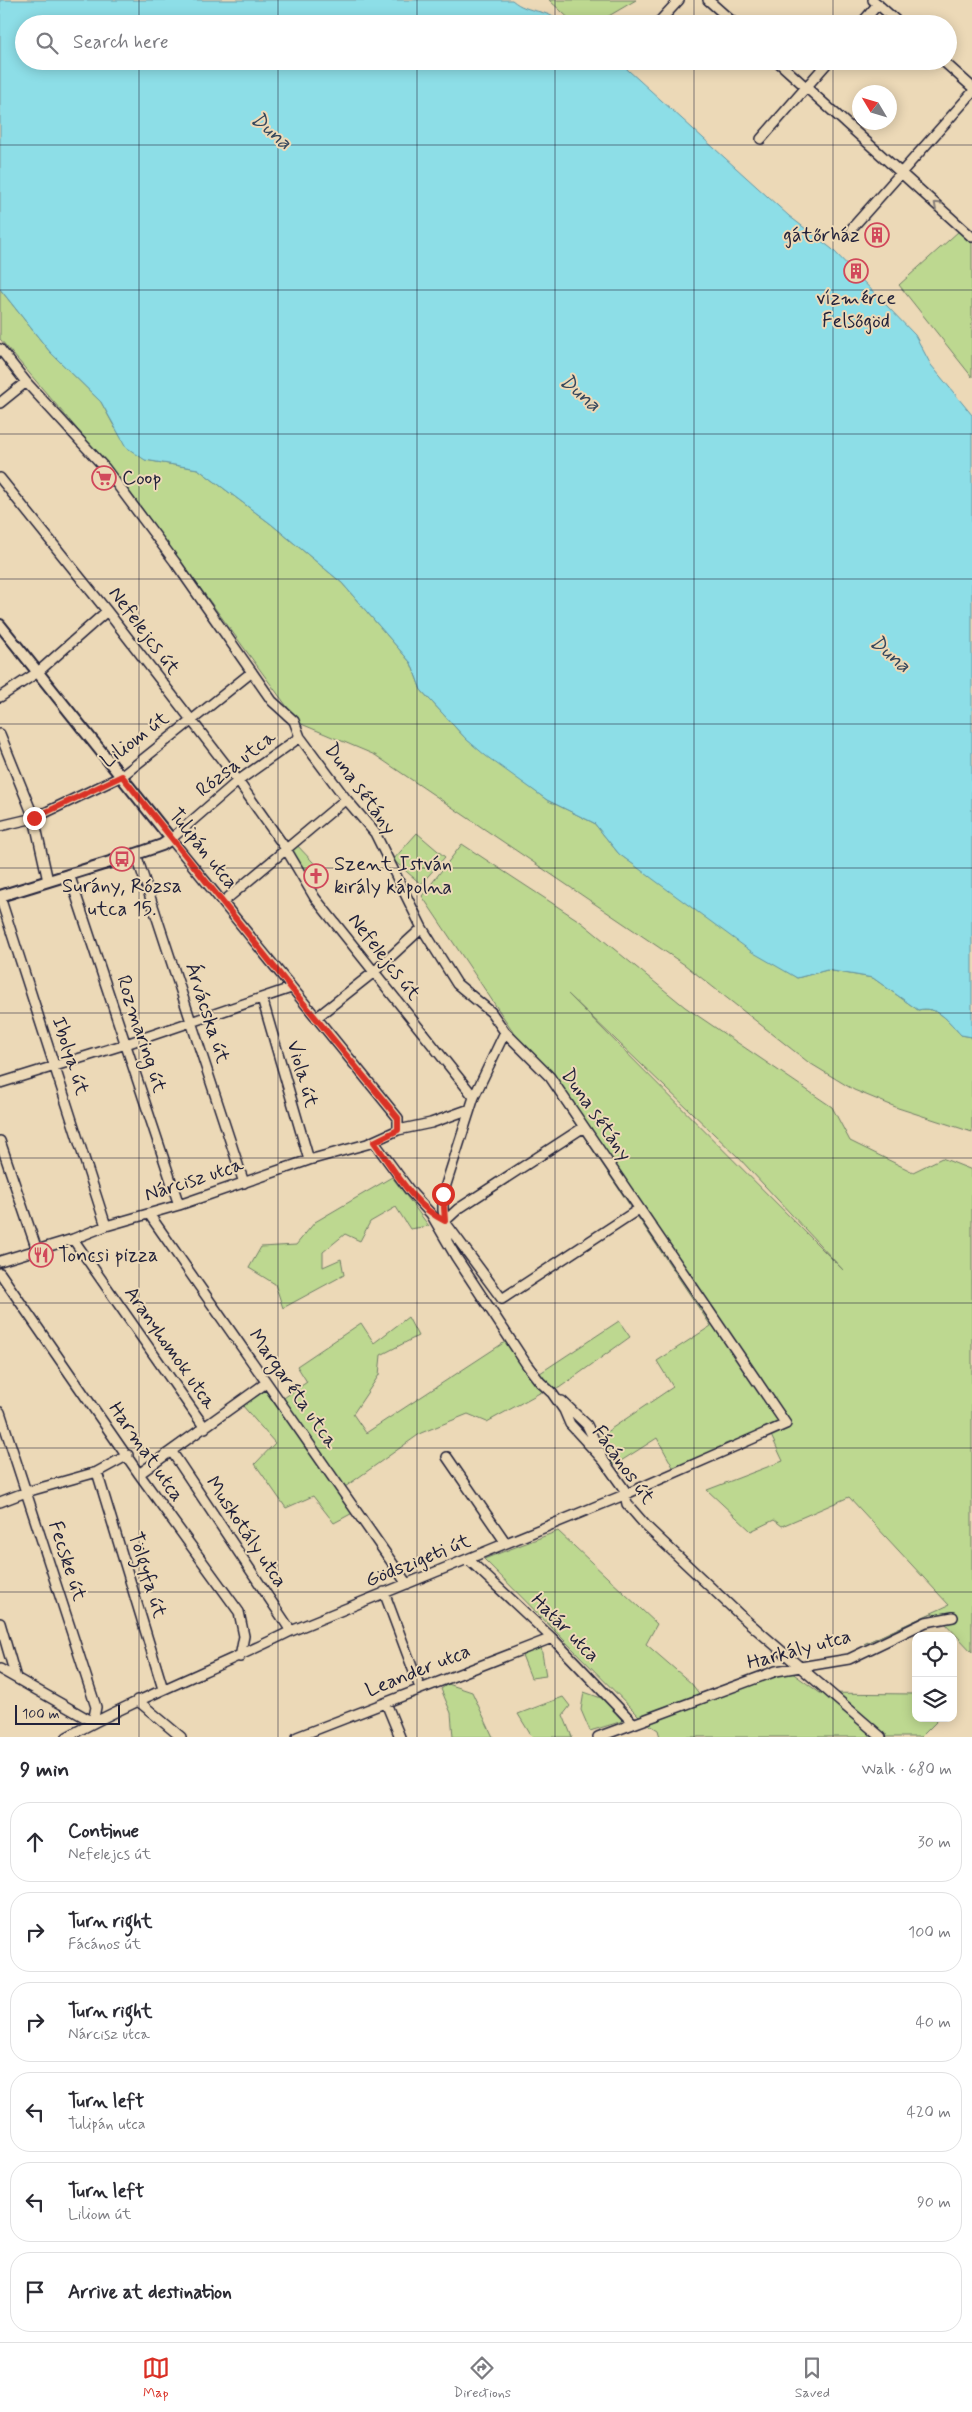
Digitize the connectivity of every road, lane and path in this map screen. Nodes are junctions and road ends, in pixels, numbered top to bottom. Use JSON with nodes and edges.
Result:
{"nodes":[{"id":1,"x":678,"y":0,"type":"edge"},
{"id":2,"x":708,"y":0,"type":"edge"},
{"id":3,"x":876,"y":2,"type":"edge"},
{"id":4,"x":665,"y":15,"type":"edge"},
{"id":5,"x":725,"y":15,"type":"edge"},
{"id":6,"x":867,"y":15,"type":"edge"},
{"id":7,"x":890,"y":15,"type":"edge"},
{"id":8,"x":787,"y":70,"type":"edge"},
{"id":9,"x":821,"y":70,"type":"edge"},
{"id":10,"x":953,"y":70,"type":"edge"},
{"id":11,"x":806,"y":87,"type":"junction"},
{"id":12,"x":972,"y":88,"type":"edge"},
{"id":13,"x":972,"y":93,"type":"edge"},
{"id":14,"x":761,"y":139,"type":"dead end"},
{"id":15,"x":902,"y":172,"type":"junction"},
{"id":16,"x":852,"y":228,"type":"dead end"},
{"id":17,"x":972,"y":237,"type":"edge"},
{"id":18,"x":0,"y":349,"type":"edge"},
{"id":19,"x":26,"y":382,"type":"junction"},
{"id":20,"x":0,"y":403,"type":"edge"},
{"id":21,"x":0,"y":478,"type":"edge"},
{"id":22,"x":107,"y":611,"type":"junction"},
{"id":23,"x":0,"y":625,"type":"edge"},
{"id":24,"x":38,"y":672,"type":"junction"},
{"id":25,"x":252,"y":672,"type":"junction"},
{"id":26,"x":0,"y":697,"type":"edge"},
{"id":27,"x":190,"y":721,"type":"junction"},
{"id":28,"x":0,"y":734,"type":"edge"},
{"id":29,"x":300,"y":737,"type":"junction"},
{"id":30,"x":122,"y":776,"type":"junction"},
{"id":31,"x":238,"y":781,"type":"junction"},
{"id":32,"x":346,"y":799,"type":"junction"},
{"id":33,"x":34,"y":818,"type":"junction"},
{"id":34,"x":0,"y":826,"type":"edge"},
{"id":35,"x":172,"y":839,"type":"junction"},
{"id":36,"x":286,"y":849,"type":"junction"},
{"id":37,"x":136,"y":854,"type":"junction"},
{"id":38,"x":69,"y":874,"type":"junction"},
{"id":39,"x":48,"y":881,"type":"junction"},
{"id":40,"x":0,"y":897,"type":"edge"},
{"id":41,"x":223,"y":902,"type":"junction"},
{"id":42,"x":422,"y":928,"type":"junction"},
{"id":43,"x":374,"y":972,"type":"junction"},
{"id":44,"x":291,"y":988,"type":"junction"},
{"id":45,"x":262,"y":998,"type":"junction"},
{"id":46,"x":316,"y":1018,"type":"junction"},
{"id":47,"x":191,"y":1021,"type":"junction"},
{"id":48,"x":505,"y":1032,"type":"junction"},
{"id":49,"x":126,"y":1044,"type":"junction"},
{"id":50,"x":56,"y":1066,"type":"junction"},
{"id":51,"x":0,"y":1083,"type":"edge"},
{"id":52,"x":474,"y":1097,"type":"junction"},
{"id":53,"x":470,"y":1109,"type":"junction"},
{"id":54,"x":584,"y":1127,"type":"junction"},
{"id":55,"x":398,"y":1130,"type":"junction"},
{"id":56,"x":0,"y":1140,"type":"edge"},
{"id":57,"x":374,"y":1142,"type":"junction"},
{"id":58,"x":309,"y":1160,"type":"junction"},
{"id":59,"x":244,"y":1182,"type":"junction"},
{"id":60,"x":179,"y":1205,"type":"junction"},
{"id":61,"x":639,"y":1209,"type":"junction"},
{"id":62,"x":149,"y":1214,"type":"junction"},
{"id":63,"x":431,"y":1214,"type":"junction"},
{"id":64,"x":445,"y":1221,"type":"junction"},
{"id":65,"x":106,"y":1226,"type":"junction"},
{"id":66,"x":73,"y":1240,"type":"junction"},
{"id":67,"x":447,"y":1240,"type":"junction"},
{"id":68,"x":37,"y":1250,"type":"junction"},
{"id":69,"x":0,"y":1261,"type":"edge"},
{"id":70,"x":0,"y":1274,"type":"edge"},
{"id":71,"x":266,"y":1383,"type":"junction"},
{"id":72,"x":0,"y":1412,"type":"edge"},
{"id":73,"x":786,"y":1424,"type":"joint"},
{"id":74,"x":205,"y":1428,"type":"junction"},
{"id":75,"x":172,"y":1452,"type":"junction"},
{"id":76,"x":128,"y":1456,"type":"junction"},
{"id":77,"x":447,"y":1457,"type":"dead end"},
{"id":78,"x":97,"y":1472,"type":"junction"},
{"id":79,"x":139,"y":1474,"type":"junction"},
{"id":80,"x":26,"y":1492,"type":"junction"},
{"id":81,"x":624,"y":1495,"type":"junction"},
{"id":82,"x":0,"y":1502,"type":"edge"},
{"id":83,"x":506,"y":1543,"type":"junction"},
{"id":84,"x":469,"y":1560,"type":"junction"},
{"id":85,"x":407,"y":1584,"type":"junction"},
{"id":86,"x":384,"y":1592,"type":"junction"},
{"id":87,"x":953,"y":1617,"type":"dead end"},
{"id":88,"x":0,"y":1623,"type":"edge"},
{"id":89,"x":291,"y":1631,"type":"junction"},
{"id":90,"x":552,"y":1638,"type":"junction"},
{"id":91,"x":240,"y":1657,"type":"junction"},
{"id":92,"x":798,"y":1666,"type":"junction"},
{"id":93,"x":0,"y":1669,"type":"edge"},
{"id":94,"x":16,"y":1678,"type":"junction"},
{"id":95,"x":420,"y":1688,"type":"junction"},
{"id":96,"x":163,"y":1689,"type":"junction"},
{"id":97,"x":138,"y":1700,"type":"junction"},
{"id":98,"x":386,"y":1703,"type":"junction"},
{"id":99,"x":93,"y":1722,"type":"junction"},
{"id":100,"x":633,"y":1723,"type":"junction"},
{"id":101,"x":67,"y":1737,"type":"edge"},
{"id":102,"x":180,"y":1737,"type":"edge"},
{"id":103,"x":297,"y":1737,"type":"edge"},
{"id":104,"x":400,"y":1737,"type":"edge"},
{"id":105,"x":598,"y":1737,"type":"edge"},
{"id":106,"x":881,"y":1737,"type":"edge"}],
"edges":[{"from":1,"to":4,"type":"street"},
{"from":2,"to":5,"type":"street"},
{"from":3,"to":6,"type":"street"},
{"from":3,"to":7,"type":"street"},
{"from":8,"to":11,"type":"street"},
{"from":9,"to":11,"type":"street"},
{"from":10,"to":12,"type":"street"},
{"from":11,"to":14,"type":"street"},
{"from":11,"to":15,"type":"street"},
{"from":13,"to":15,"type":"street"},
{"from":15,"to":16,"type":"street"},
{"from":17,"to":15,"type":"street","one_way":true},
{"from":18,"to":19,"type":"street","name":"Duna sétány"},
{"from":19,"to":20,"type":"street"},
{"from":19,"to":25,"type":"street","name":"Duna sétány"},
{"from":21,"to":22,"type":"street","name":"Nefelejcs út"},
{"from":22,"to":24,"type":"street"},
{"from":22,"to":27,"type":"street","name":"Nefelejcs út"},
{"from":23,"to":24,"type":"street","name":"Tulipán utca"},
{"from":24,"to":26,"type":"street"},
{"from":24,"to":30,"type":"street","name":"Tulipán utca"},
{"from":25,"to":27,"type":"street","name":"Liliom út"},
{"from":25,"to":29,"type":"street","name":"Duna sétány"},
{"from":27,"to":30,"type":"street","name":"Liliom út"},
{"from":27,"to":31,"type":"street","name":"Nefelejcs út"},
{"from":28,"to":33,"type":"street"},
{"from":29,"to":31,"type":"street","name":"Rózsa utca"},
{"from":29,"to":32,"type":"street","name":"Duna sétány"},
{"from":30,"to":33,"type":"street","name":"Liliom út"},
{"from":30,"to":35,"type":"street","name":"Tulipán utca"},
{"from":31,"to":35,"type":"street","name":"Rózsa utca"},
{"from":31,"to":36,"type":"street","name":"Nefelejcs út"},
{"from":32,"to":36,"type":"street"},
{"from":32,"to":42,"type":"street","name":"Duna sétány"},
{"from":33,"to":34,"type":"street","name":"Liliom út"},
{"from":33,"to":39,"type":"street"},
{"from":35,"to":37,"type":"street","name":"Rózsa utca"},
{"from":35,"to":41,"type":"street","name":"Tulipán utca"},
{"from":36,"to":41,"type":"street"},
{"from":36,"to":43,"type":"street","name":"Nefelejcs út"},
{"from":37,"to":38,"type":"street","name":"Rózsa utca"},
{"from":37,"to":47,"type":"street","name":"Árvácska út"},
{"from":38,"to":39,"type":"street","name":"Rózsa utca"},
{"from":38,"to":49,"type":"street","name":"Rozmaring út"},
{"from":39,"to":40,"type":"street","name":"Rózsa utca"},
{"from":40,"to":50,"type":"street","name":"Ibolya út"},
{"from":41,"to":44,"type":"street","name":"Tulipán utca"},
{"from":42,"to":43,"type":"street"},
{"from":42,"to":48,"type":"street","name":"Duna sétány"},
{"from":43,"to":46,"type":"street"},
{"from":43,"to":52,"type":"street","name":"Nefelejcs út"},
{"from":44,"to":45,"type":"street"},
{"from":44,"to":46,"type":"street","name":"Tulipán utca"},
{"from":45,"to":47,"type":"street"},
{"from":45,"to":58,"type":"street","name":"Viola út"},
{"from":46,"to":55,"type":"street","name":"Tulipán utca"},
{"from":47,"to":49,"type":"street"},
{"from":47,"to":59,"type":"street","name":"Árvácska út"},
{"from":48,"to":52,"type":"street"},
{"from":48,"to":54,"type":"street","name":"Duna sétány"},
{"from":49,"to":50,"type":"street"},
{"from":49,"to":60,"type":"street","name":"Rozmaring út"},
{"from":50,"to":51,"type":"street"},
{"from":50,"to":65,"type":"street","name":"Ibolya út"},
{"from":52,"to":53,"type":"street"},
{"from":53,"to":55,"type":"street","name":"Nárcisz utca"},
{"from":53,"to":64,"type":"street"},
{"from":54,"to":61,"type":"street","name":"Duna sétány"},
{"from":54,"to":64,"type":"street"},
{"from":55,"to":57,"type":"street","name":"Nárcisz utca"},
{"from":56,"to":68,"type":"street"},
{"from":57,"to":58,"type":"street","name":"Nárcisz utca"},
{"from":57,"to":63,"type":"street","name":"Fácános út"},
{"from":58,"to":59,"type":"street","name":"Nárcisz utca"},
{"from":59,"to":60,"type":"street","name":"Nárcisz utca"},
{"from":60,"to":62,"type":"street","name":"Nárcisz utca"},
{"from":61,"to":64,"type":"street"},
{"from":61,"to":73,"type":"street","name":"Duna sétány"},
{"from":62,"to":65,"type":"street","name":"Nárcisz utca"},
{"from":62,"to":71,"type":"street","name":"Margaréta utca"},
{"from":63,"to":64,"type":"street"},
{"from":63,"to":67,"type":"street","name":"Fácános út"},
{"from":64,"to":67,"type":"street"},
{"from":65,"to":66,"type":"street","name":"Nárcisz utca"},
{"from":66,"to":68,"type":"street","name":"Nárcisz utca"},
{"from":66,"to":74,"type":"street","name":"Aranyhomok utca"},
{"from":67,"to":81,"type":"street","name":"Fácános út"},
{"from":68,"to":69,"type":"street","name":"Nárcisz utca"},
{"from":70,"to":76,"type":"street","name":"Harmat utca"},
{"from":71,"to":74,"type":"street"},
{"from":71,"to":85,"type":"street","name":"Margaréta utca"},
{"from":72,"to":80,"type":"street","name":"Fecske út"},
{"from":73,"to":81,"type":"street","name":"Gödszigeti út"},
{"from":74,"to":75,"type":"street"},
{"from":75,"to":79,"type":"street"},
{"from":75,"to":89,"type":"street","name":"Muskotály utca"},
{"from":76,"to":78,"type":"street"},
{"from":76,"to":79,"type":"street","name":"Harmat utca"},
{"from":77,"to":83,"type":"street"},
{"from":78,"to":80,"type":"street"},
{"from":78,"to":96,"type":"street","name":"Tölgyfa út"},
{"from":79,"to":91,"type":"street","name":"Harmat utca"},
{"from":80,"to":82,"type":"street"},
{"from":80,"to":99,"type":"street","name":"Fecske út"},
{"from":81,"to":83,"type":"street","name":"Gödszigeti út"},
{"from":81,"to":92,"type":"street","name":"Fácános út"},
{"from":83,"to":84,"type":"street","name":"Gödszigeti út"},
{"from":84,"to":85,"type":"street","name":"Gödszigeti út"},
{"from":84,"to":90,"type":"street","name":"Határ utca"},
{"from":85,"to":86,"type":"street","name":"Gödszigeti út"},
{"from":86,"to":89,"type":"street","name":"Gödszigeti út"},
{"from":86,"to":95,"type":"street"},
{"from":87,"to":92,"type":"street","name":"Harkály utca"},
{"from":88,"to":94,"type":"street"},
{"from":89,"to":91,"type":"street","name":"Gödszigeti út"},
{"from":90,"to":95,"type":"street","name":"Leander utca"},
{"from":90,"to":100,"type":"street","name":"Határ utca"},
{"from":91,"to":96,"type":"street","name":"Gödszigeti út"},
{"from":92,"to":100,"type":"street","name":"Harkály utca"},
{"from":92,"to":106,"type":"street","name":"Fácános út"},
{"from":93,"to":94,"type":"street"},
{"from":94,"to":99,"type":"street"},
{"from":95,"to":98,"type":"street","name":"Leander utca"},
{"from":96,"to":97,"type":"street","name":"Gödszigeti út"},
{"from":97,"to":99,"type":"street","name":"Gödszigeti út"},
{"from":97,"to":102,"type":"street"},
{"from":98,"to":103,"type":"street","name":"Leander utca"},
{"from":98,"to":104,"type":"street"},
{"from":99,"to":101,"type":"street","name":"Gödszigeti út"},
{"from":100,"to":105,"type":"street","name":"Harkály utca"}]}
